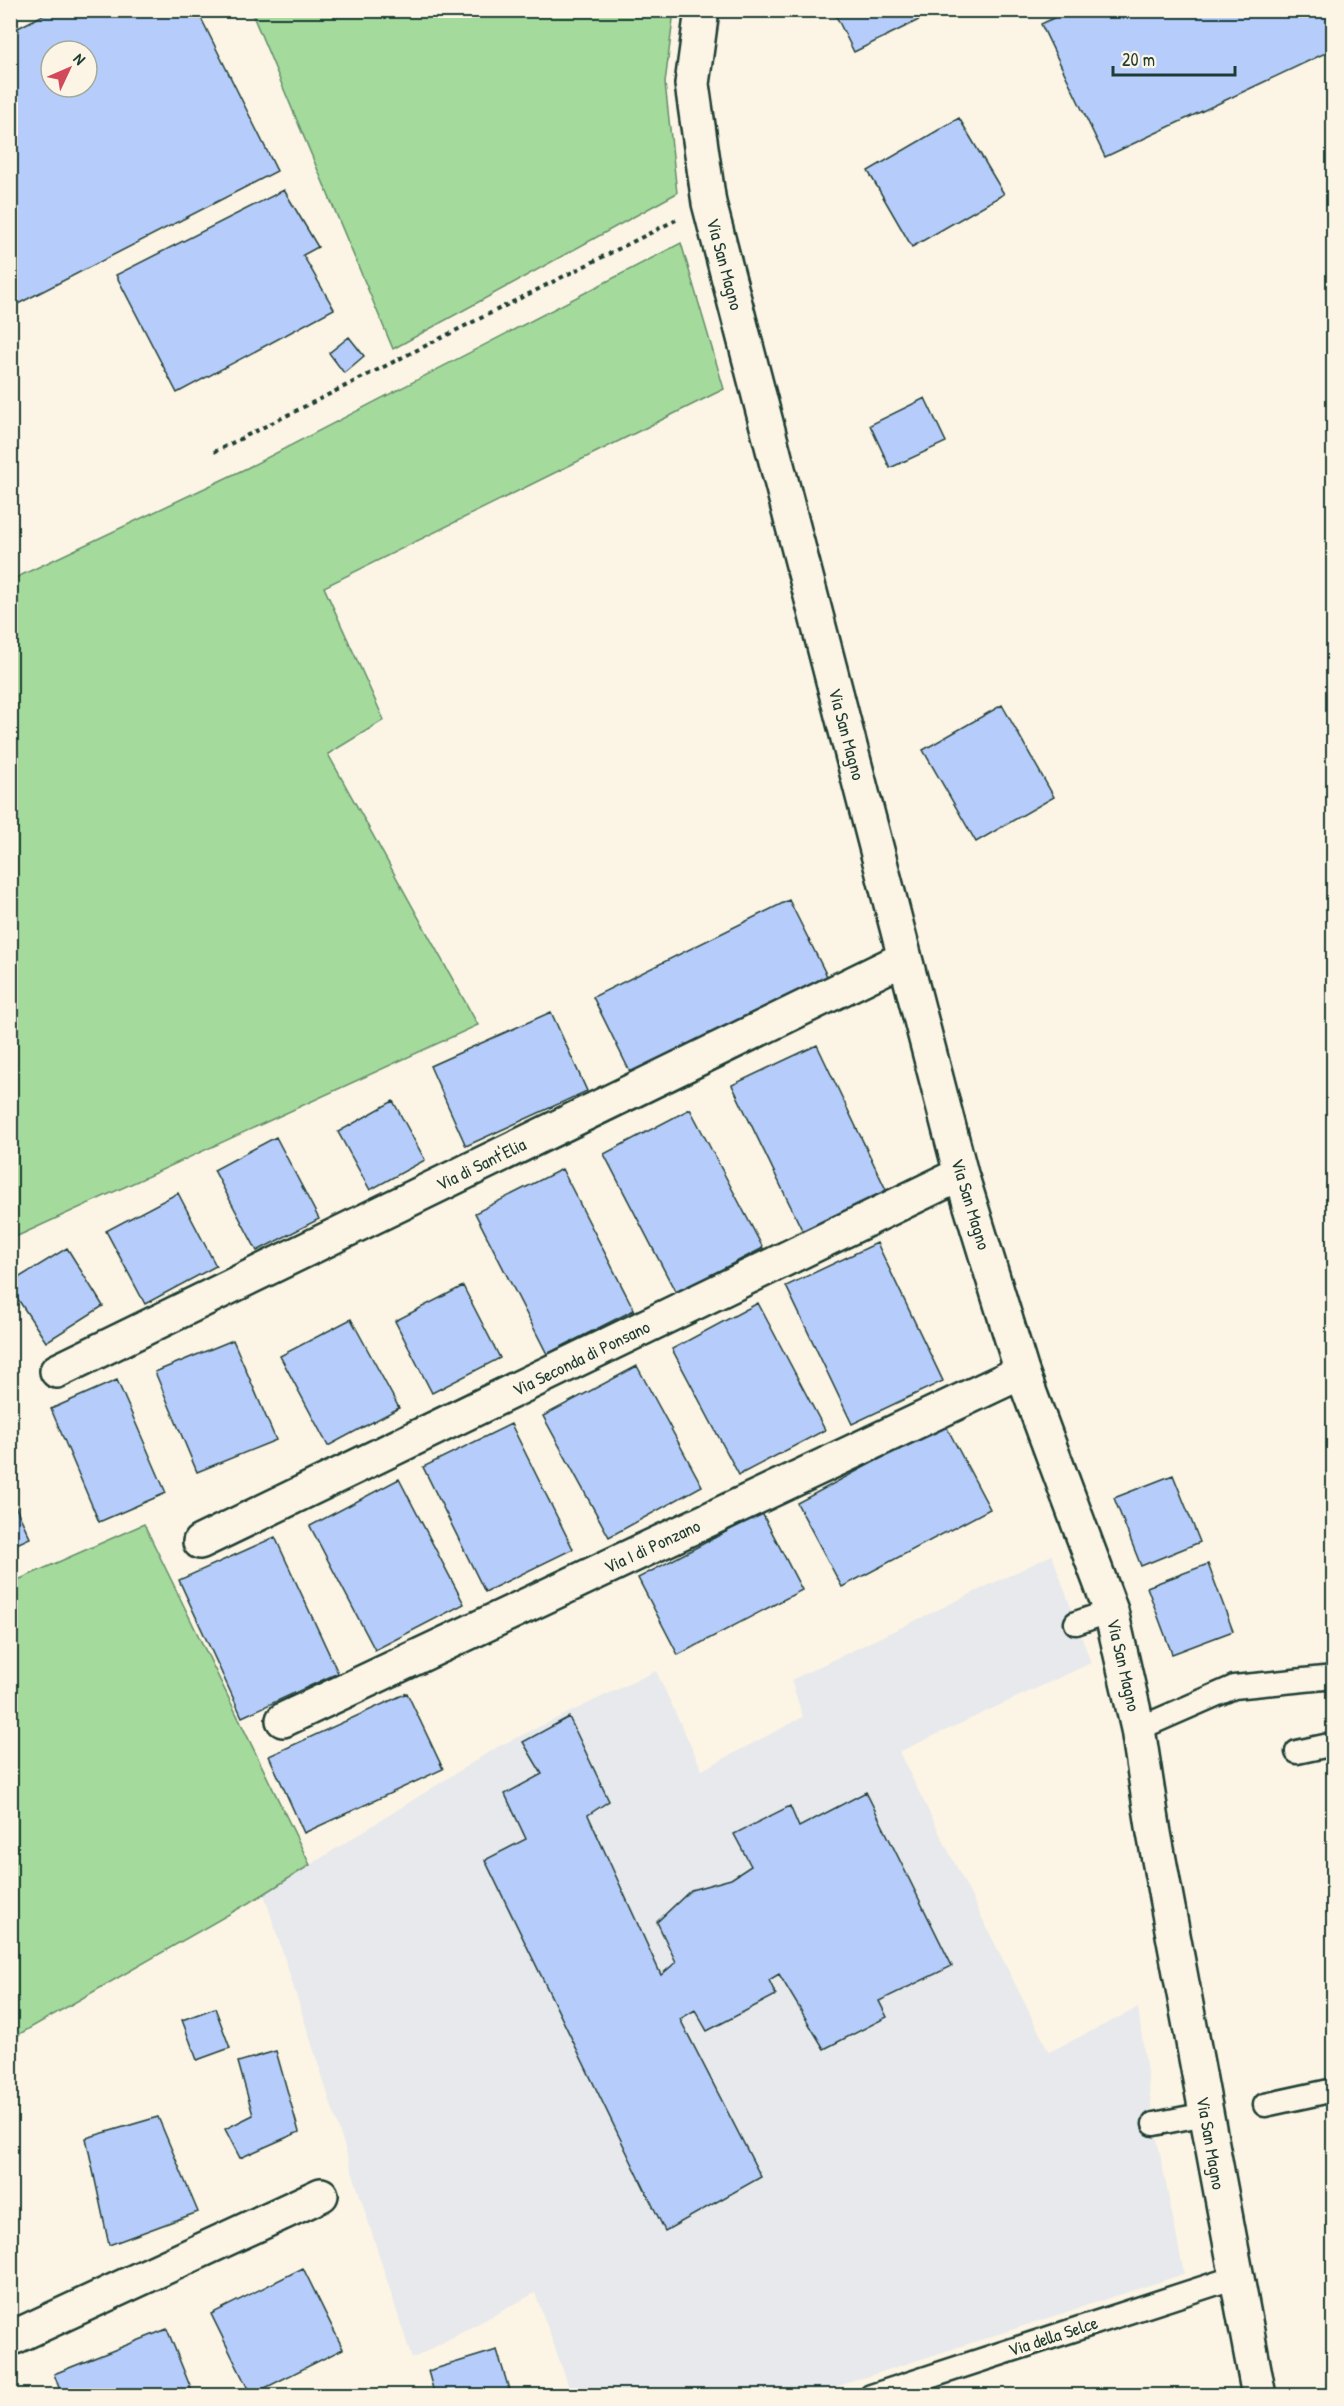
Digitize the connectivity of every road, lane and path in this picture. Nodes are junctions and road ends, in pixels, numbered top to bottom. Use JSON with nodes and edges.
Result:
{"nodes":[{"id":1,"x":702,"y":10,"type":"edge"},
{"id":2,"x":709,"y":203,"type":"junction"},
{"id":3,"x":214,"y":452,"type":"dead end"},
{"id":4,"x":905,"y":958,"type":"junction"},
{"id":5,"x":961,"y":1174,"type":"junction"},
{"id":6,"x":57,"y":1371,"type":"dead end"},
{"id":7,"x":1022,"y":1372,"type":"junction"},
{"id":8,"x":200,"y":1542,"type":"dead end"},
{"id":9,"x":1111,"y":1611,"type":"junction"},
{"id":10,"x":1076,"y":1623,"type":"dead end"},
{"id":11,"x":1334,"y":1677,"type":"edge"},
{"id":12,"x":283,"y":1720,"type":"dead end"},
{"id":13,"x":1138,"y":1729,"type":"junction"},
{"id":14,"x":1334,"y":1744,"type":"edge"},
{"id":15,"x":1297,"y":1752,"type":"dead end"},
{"id":16,"x":1333,"y":2092,"type":"edge"},
{"id":17,"x":1265,"y":2105,"type":"dead end"},
{"id":18,"x":1206,"y":2114,"type":"junction"},
{"id":19,"x":1154,"y":2124,"type":"dead end"},
{"id":20,"x":321,"y":2195,"type":"dead end"},
{"id":21,"x":1236,"y":2277,"type":"junction"},
{"id":22,"x":10,"y":2339,"type":"edge"},
{"id":23,"x":870,"y":2396,"type":"edge"},
{"id":24,"x":1258,"y":2396,"type":"edge"}],
"edges":[{"from":1,"to":2,"type":"street","name":"Via San Magno"},
{"from":2,"to":3,"type":"path"},
{"from":2,"to":4,"type":"street","name":"Via San Magno"},
{"from":4,"to":5,"type":"street","name":"Via San Magno"},
{"from":4,"to":6,"type":"street","name":"Via di Sant'Elia"},
{"from":5,"to":7,"type":"street","name":"Via San Magno"},
{"from":5,"to":8,"type":"street","name":"Via Seconda di Ponsano"},
{"from":7,"to":9,"type":"street","name":"Via San Magno"},
{"from":7,"to":12,"type":"street","name":"Via I di Ponzano"},
{"from":9,"to":10,"type":"lane"},
{"from":9,"to":13,"type":"street","name":"Via San Magno"},
{"from":11,"to":13,"type":"lane"},
{"from":13,"to":18,"type":"street","name":"Via San Magno"},
{"from":14,"to":15,"type":"lane"},
{"from":16,"to":17,"type":"lane"},
{"from":18,"to":19,"type":"lane"},
{"from":18,"to":21,"type":"street","name":"Via San Magno"},
{"from":20,"to":22,"type":"street"},
{"from":21,"to":23,"type":"lane","name":"Via della Selce"},
{"from":21,"to":24,"type":"street","name":"Via San Magno"}]}
